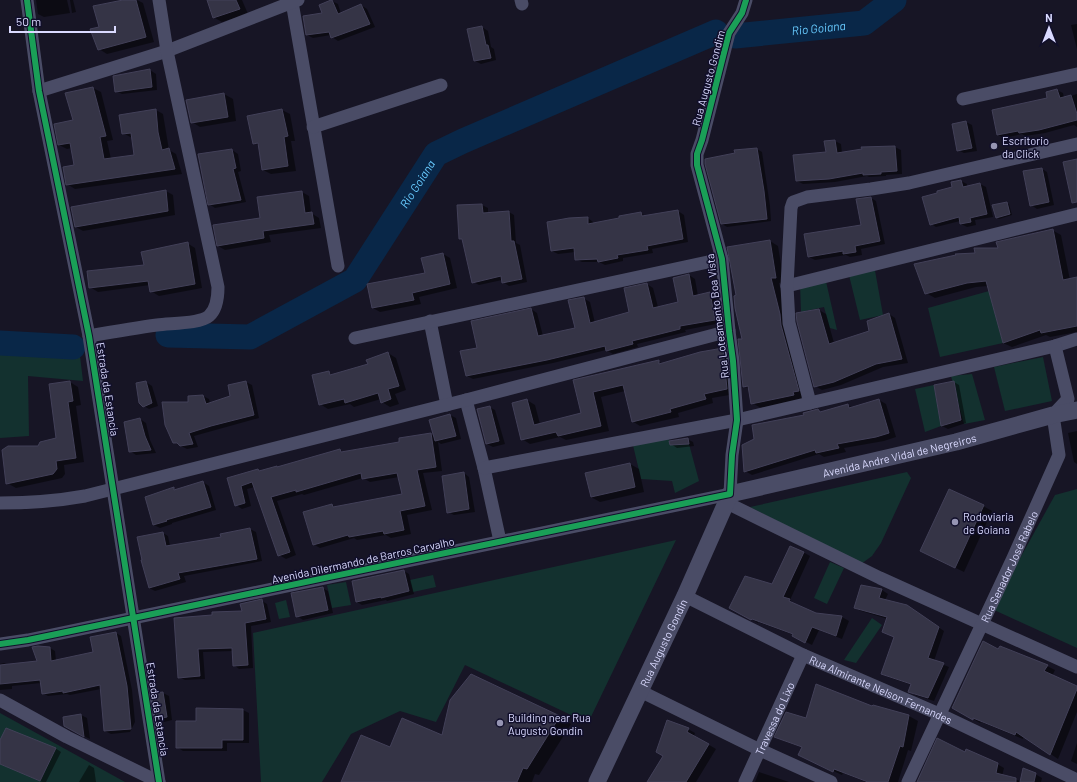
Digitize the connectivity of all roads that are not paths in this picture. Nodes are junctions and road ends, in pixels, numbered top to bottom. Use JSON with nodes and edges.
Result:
{"nodes":[{"id":1,"x":27,"y":0,"type":"edge"},
{"id":2,"x":159,"y":0,"type":"edge"},
{"id":3,"x":746,"y":0,"type":"edge"},
{"id":4,"x":295,"y":1,"type":"edge"},
{"id":5,"x":167,"y":51,"type":"junction"},
{"id":6,"x":1077,"y":74,"type":"edge"},
{"id":7,"x":441,"y":85,"type":"dead end"},
{"id":8,"x":39,"y":91,"type":"junction"},
{"id":9,"x":963,"y":99,"type":"dead end"},
{"id":10,"x":313,"y":127,"type":"junction"},
{"id":11,"x":1077,"y":144,"type":"edge"},
{"id":12,"x":697,"y":165,"type":"joint"},
{"id":13,"x":1077,"y":214,"type":"edge"},
{"id":14,"x":722,"y":259,"type":"junction"},
{"id":15,"x":338,"y":266,"type":"dead end"},
{"id":16,"x":787,"y":286,"type":"junction"},
{"id":17,"x":430,"y":321,"type":"junction"},
{"id":18,"x":729,"y":331,"type":"junction"},
{"id":19,"x":89,"y":336,"type":"junction"},
{"id":20,"x":355,"y":338,"type":"dead end"},
{"id":21,"x":1077,"y":339,"type":"edge"},
{"id":22,"x":1055,"y":346,"type":"junction"},
{"id":23,"x":466,"y":400,"type":"junction"},
{"id":24,"x":810,"y":402,"type":"junction"},
{"id":25,"x":447,"y":405,"type":"junction"},
{"id":26,"x":1077,"y":410,"type":"edge"},
{"id":27,"x":1053,"y":415,"type":"junction"},
{"id":28,"x":737,"y":420,"type":"junction"},
{"id":29,"x":484,"y":468,"type":"junction"},
{"id":30,"x":112,"y":488,"type":"junction"},
{"id":31,"x":729,"y":498,"type":"junction"},
{"id":32,"x":0,"y":503,"type":"edge"},
{"id":33,"x":500,"y":541,"type":"junction"},
{"id":34,"x":685,"y":596,"type":"junction"},
{"id":35,"x":134,"y":618,"type":"junction"},
{"id":36,"x":982,"y":624,"type":"junction"},
{"id":37,"x":0,"y":644,"type":"edge"},
{"id":38,"x":803,"y":655,"type":"junction"},
{"id":39,"x":1077,"y":667,"type":"edge"},
{"id":40,"x":640,"y":691,"type":"junction"},
{"id":41,"x":0,"y":700,"type":"edge"},
{"id":42,"x":939,"y":714,"type":"junction"},
{"id":43,"x":760,"y":750,"type":"junction"},
{"id":44,"x":1077,"y":780,"type":"edge"},
{"id":45,"x":159,"y":782,"type":"edge"},
{"id":46,"x":596,"y":782,"type":"edge"},
{"id":47,"x":745,"y":782,"type":"edge"},
{"id":48,"x":831,"y":782,"type":"edge"},
{"id":49,"x":908,"y":782,"type":"edge"}],
"edges":[{"from":1,"to":8,"type":"street","name":"Estrada da Estancia"},
{"from":2,"to":5,"type":"street"},
{"from":3,"to":12,"type":"street","name":"Rua Augusto Gondim"},
{"from":4,"to":5,"type":"street"},
{"from":4,"to":10,"type":"street"},
{"from":5,"to":8,"type":"street"},
{"from":5,"to":19,"type":"street"},
{"from":6,"to":9,"type":"street"},
{"from":7,"to":10,"type":"street"},
{"from":8,"to":19,"type":"street","name":"Estrada da Estancia"},
{"from":10,"to":15,"type":"street"},
{"from":11,"to":16,"type":"street"},
{"from":12,"to":14,"type":"street","name":"Rua Loteamento Boa Vista"},
{"from":13,"to":16,"type":"street"},
{"from":14,"to":17,"type":"street"},
{"from":14,"to":18,"type":"street","name":"Rua Loteamento Boa Vista"},
{"from":16,"to":24,"type":"street"},
{"from":17,"to":20,"type":"street"},
{"from":17,"to":25,"type":"street"},
{"from":18,"to":23,"type":"street"},
{"from":18,"to":28,"type":"street","name":"Rua Loteamento Boa Vista"},
{"from":19,"to":30,"type":"street","name":"Estrada da Estancia"},
{"from":21,"to":22,"type":"street"},
{"from":22,"to":24,"type":"street"},
{"from":22,"to":27,"type":"street"},
{"from":23,"to":25,"type":"street"},
{"from":23,"to":29,"type":"street"},
{"from":24,"to":28,"type":"street"},
{"from":25,"to":30,"type":"street"},
{"from":26,"to":27,"type":"street","name":"Avenida Andre Vidal de Negreiros"},
{"from":27,"to":31,"type":"street","name":"Avenida Andre Vidal de Negreiros"},
{"from":27,"to":36,"type":"street","name":"Rua Senador José Rabelo"},
{"from":28,"to":29,"type":"street"},
{"from":28,"to":31,"type":"street","name":"Rua Loteamento Boa Vista"},
{"from":29,"to":33,"type":"street"},
{"from":30,"to":32,"type":"street"},
{"from":30,"to":35,"type":"street","name":"Estrada da Estancia"},
{"from":31,"to":33,"type":"street","name":"Avenida Dilermando de Barros Carvalho"},
{"from":31,"to":34,"type":"street","name":"Rua Augusto Gondin"},
{"from":31,"to":36,"type":"street"},
{"from":33,"to":35,"type":"street","name":"Avenida Dilermando de Barros Carvalho"},
{"from":34,"to":38,"type":"street","name":"Rua Almirante Nelson Fernandes"},
{"from":34,"to":40,"type":"street","name":"Rua Augusto Gondin"},
{"from":35,"to":37,"type":"street","name":"Avenida Dilermando de Barros Carvalho"},
{"from":35,"to":45,"type":"street","name":"Estrada da Estancia"},
{"from":36,"to":39,"type":"street"},
{"from":36,"to":42,"type":"street","name":"Rua Senador José Rabelo"},
{"from":38,"to":42,"type":"street","name":"Rua Almirante Nelson Fernandes"},
{"from":38,"to":43,"type":"street","name":"Travessa do Lixo"},
{"from":40,"to":43,"type":"street"},
{"from":40,"to":46,"type":"street","name":"Rua Augusto Gondin"},
{"from":41,"to":45,"type":"street"},
{"from":42,"to":44,"type":"street","name":"Rua Almirante Nelson Fernandes"},
{"from":42,"to":49,"type":"street","name":"Rua Senador José Rabelo"},
{"from":43,"to":47,"type":"street","name":"Travessa do Lixo"},
{"from":43,"to":48,"type":"street"}]}
